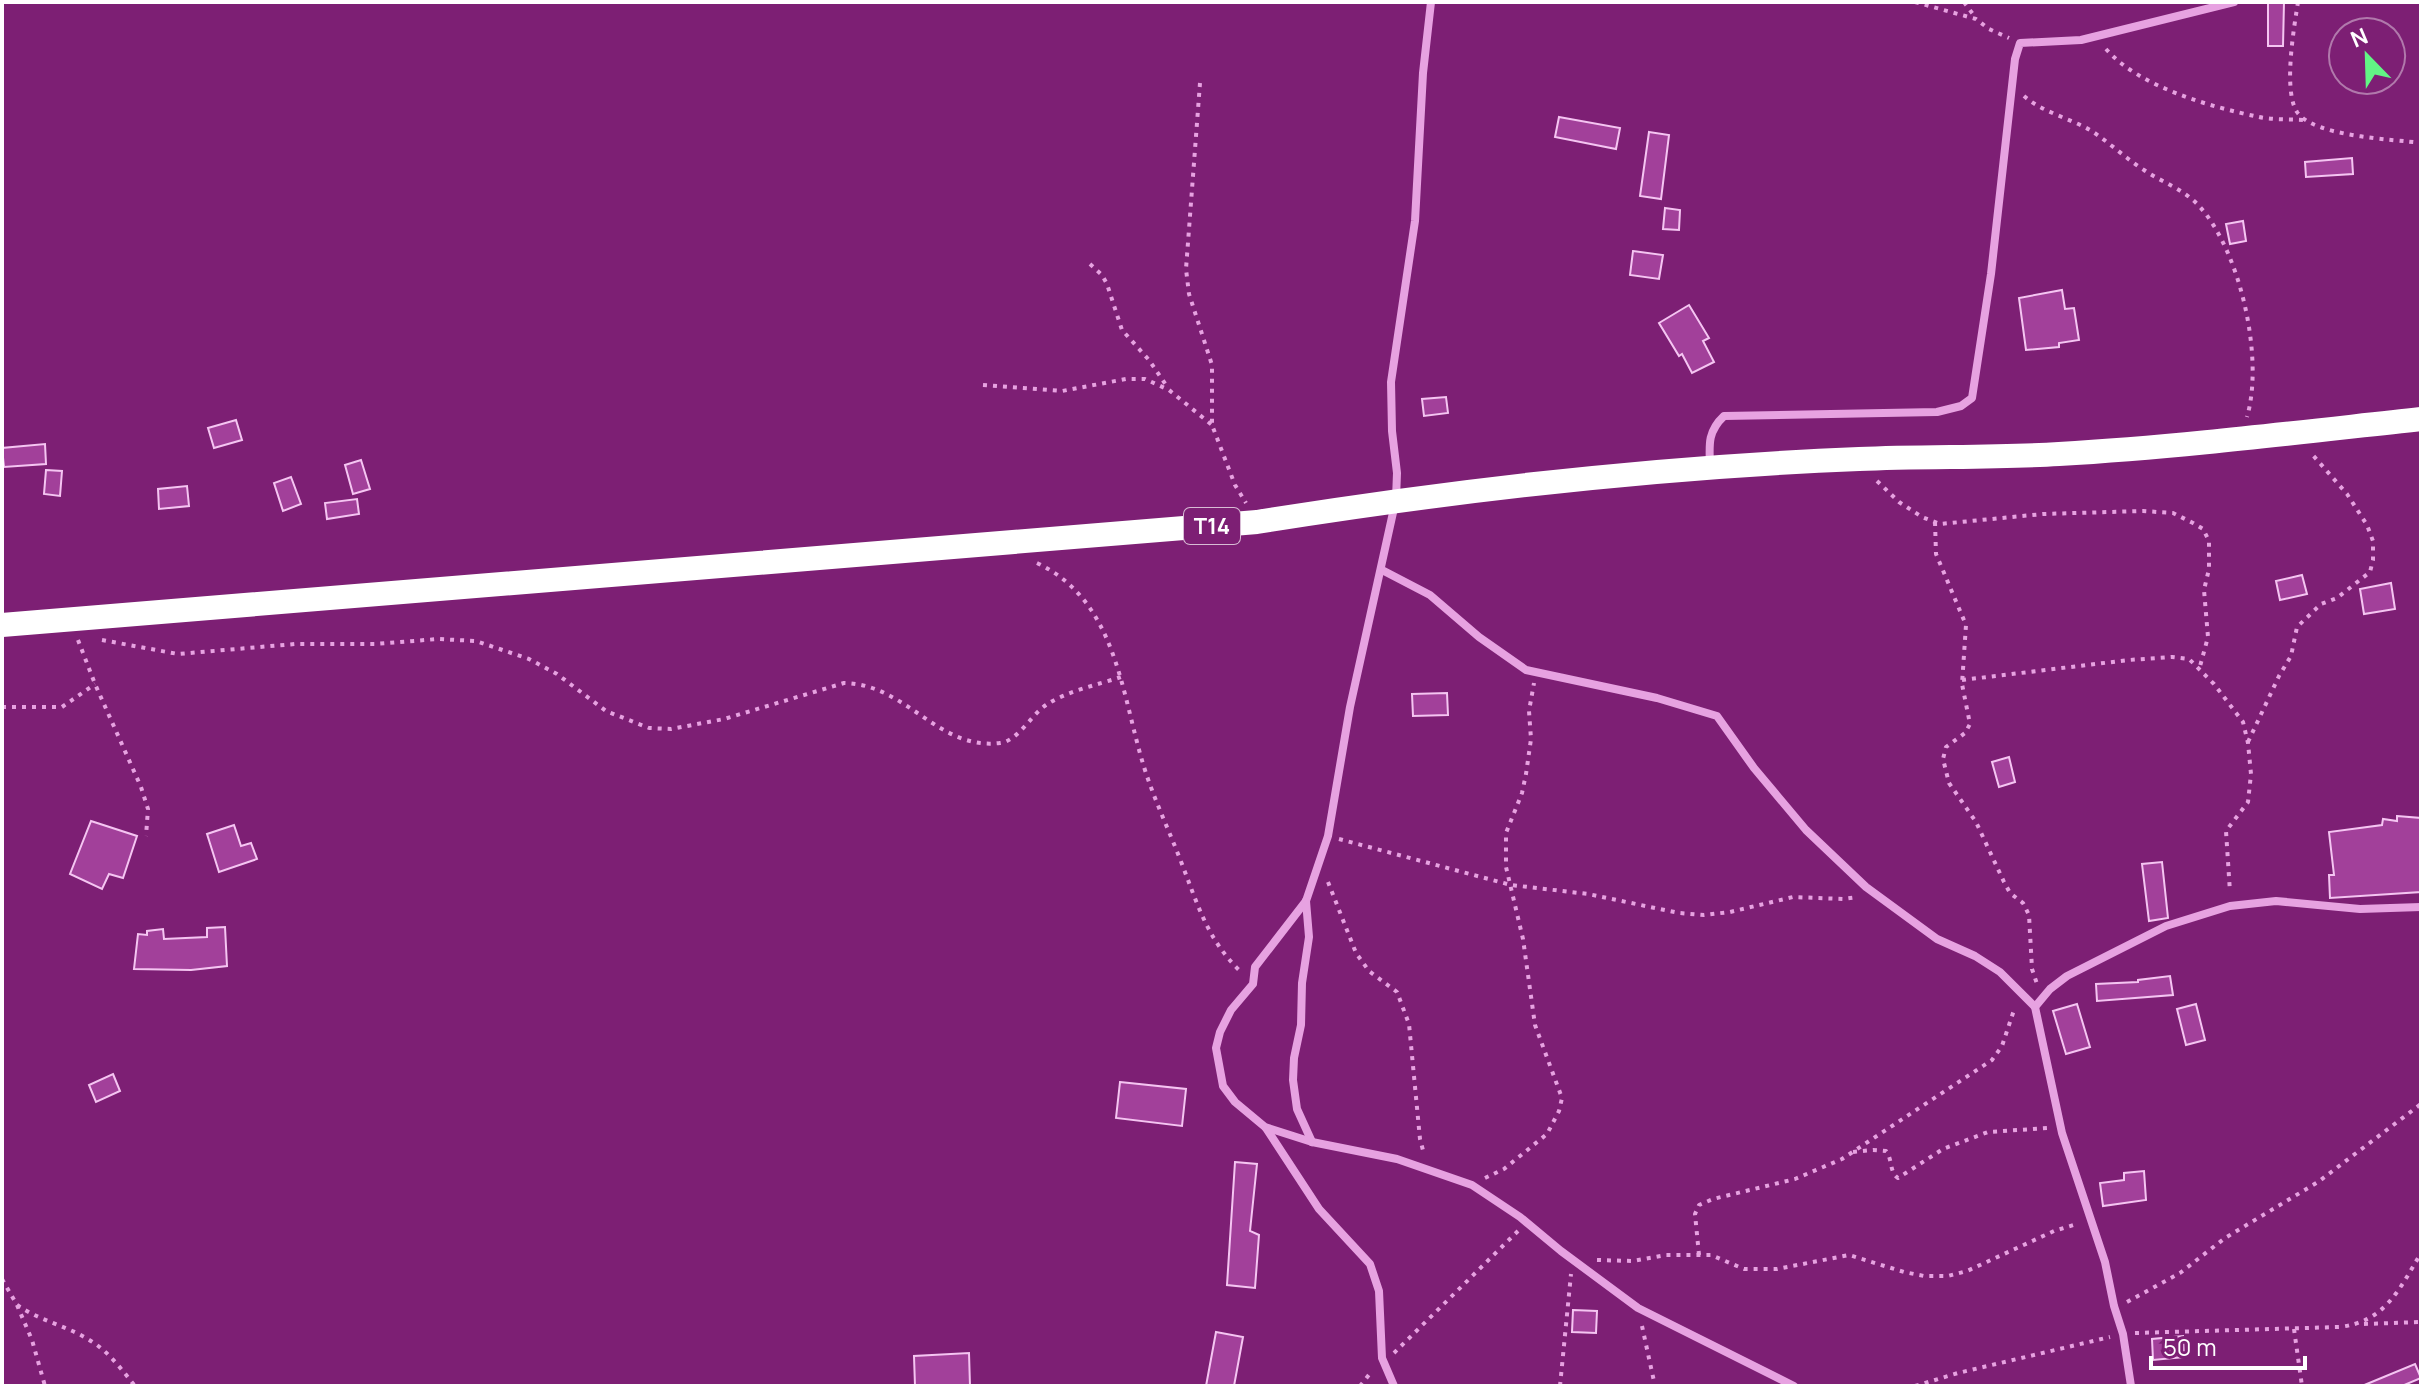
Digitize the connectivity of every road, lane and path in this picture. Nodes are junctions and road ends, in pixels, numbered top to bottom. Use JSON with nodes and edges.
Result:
{"nodes":[{"id":1,"x":1431,"y":2,"type":"edge"},
{"id":2,"x":1915,"y":2,"type":"edge"},
{"id":3,"x":1964,"y":2,"type":"edge"},
{"id":4,"x":2234,"y":2,"type":"edge"},
{"id":5,"x":2298,"y":2,"type":"edge"},
{"id":6,"x":1976,"y":19,"type":"junction"},
{"id":7,"x":2096,"y":37,"type":"junction"},
{"id":8,"x":2020,"y":43,"type":"junction"},
{"id":9,"x":2012,"y":82,"type":"junction"},
{"id":10,"x":1200,"y":83,"type":"dead end"},
{"id":11,"x":2306,"y":120,"type":"junction"},
{"id":12,"x":2421,"y":143,"type":"edge"},
{"id":13,"x":1090,"y":264,"type":"dead end"},
{"id":14,"x":983,"y":385,"type":"dead end"},
{"id":15,"x":1169,"y":390,"type":"junction"},
{"id":16,"x":2421,"y":419,"type":"edge"},
{"id":17,"x":1212,"y":425,"type":"junction"},
{"id":18,"x":2293,"y":433,"type":"junction"},
{"id":19,"x":2241,"y":438,"type":"junction"},
{"id":20,"x":1858,"y":459,"type":"junction"},
{"id":21,"x":1711,"y":469,"type":"junction"},
{"id":22,"x":1396,"y":499,"type":"junction"},
{"id":23,"x":1257,"y":522,"type":"junction"},
{"id":24,"x":1935,"y":522,"type":"junction"},
{"id":25,"x":998,"y":543,"type":"junction"},
{"id":26,"x":1382,"y":570,"type":"junction"},
{"id":27,"x":2,"y":625,"type":"edge"},
{"id":28,"x":86,"y":637,"type":"dead end"},
{"id":29,"x":97,"y":639,"type":"dead end"},
{"id":30,"x":1526,"y":670,"type":"junction"},
{"id":31,"x":2199,"y":670,"type":"junction"},
{"id":32,"x":1121,"y":677,"type":"junction"},
{"id":33,"x":1962,"y":680,"type":"junction"},
{"id":34,"x":95,"y":684,"type":"junction"},
{"id":35,"x":2,"y":707,"type":"edge"},
{"id":36,"x":2248,"y":743,"type":"junction"},
{"id":37,"x":146,"y":836,"type":"dead end"},
{"id":38,"x":1328,"y":836,"type":"junction"},
{"id":39,"x":1320,"y":857,"type":"junction"},
{"id":40,"x":1511,"y":885,"type":"junction"},
{"id":41,"x":1874,"y":894,"type":"junction"},
{"id":42,"x":1306,"y":901,"type":"junction"},
{"id":43,"x":2230,"y":906,"type":"junction"},
{"id":44,"x":2421,"y":907,"type":"edge"},
{"id":45,"x":1253,"y":984,"type":"junction"},
{"id":46,"x":2020,"y":993,"type":"junction"},
{"id":47,"x":2042,"y":998,"type":"junction"},
{"id":48,"x":2035,"y":1007,"type":"junction"},
{"id":49,"x":2421,"y":1104,"type":"edge"},
{"id":50,"x":2061,"y":1126,"type":"junction"},
{"id":51,"x":1265,"y":1127,"type":"junction"},
{"id":52,"x":1312,"y":1142,"type":"junction"},
{"id":53,"x":1850,"y":1152,"type":"junction"},
{"id":54,"x":1428,"y":1168,"type":"junction"},
{"id":55,"x":1472,"y":1185,"type":"junction"},
{"id":56,"x":1520,"y":1217,"type":"junction"},
{"id":57,"x":2091,"y":1220,"type":"junction"},
{"id":58,"x":2421,"y":1253,"type":"edge"},
{"id":59,"x":1699,"y":1255,"type":"junction"},
{"id":60,"x":1572,"y":1260,"type":"junction"},
{"id":61,"x":1594,"y":1260,"type":"dead end"},
{"id":62,"x":2,"y":1279,"type":"edge"},
{"id":63,"x":17,"y":1305,"type":"junction"},
{"id":64,"x":2114,"y":1306,"type":"junction"},
{"id":65,"x":1638,"y":1308,"type":"junction"},
{"id":66,"x":2421,"y":1322,"type":"edge"},
{"id":67,"x":2361,"y":1324,"type":"junction"},
{"id":68,"x":2294,"y":1329,"type":"junction"},
{"id":69,"x":2123,"y":1334,"type":"junction"},
{"id":70,"x":1382,"y":1358,"type":"junction"},
{"id":71,"x":45,"y":1386,"type":"edge"},
{"id":72,"x":135,"y":1386,"type":"edge"},
{"id":73,"x":1394,"y":1386,"type":"edge"},
{"id":74,"x":1560,"y":1386,"type":"edge"},
{"id":75,"x":1655,"y":1386,"type":"edge"},
{"id":76,"x":1794,"y":1386,"type":"edge"},
{"id":77,"x":1915,"y":1386,"type":"edge"},
{"id":78,"x":2131,"y":1386,"type":"edge"},
{"id":79,"x":2302,"y":1386,"type":"edge"}],
"edges":[{"from":1,"to":22,"type":"street"},
{"from":2,"to":6,"type":"path"},
{"from":3,"to":6,"type":"path"},
{"from":4,"to":7,"type":"street"},
{"from":5,"to":11,"type":"path"},
{"from":6,"to":8,"type":"path"},
{"from":7,"to":8,"type":"street"},
{"from":7,"to":11,"type":"path"},
{"from":8,"to":9,"type":"street"},
{"from":9,"to":19,"type":"path"},
{"from":9,"to":21,"type":"street"},
{"from":10,"to":17,"type":"path"},
{"from":11,"to":12,"type":"path"},
{"from":13,"to":15,"type":"path"},
{"from":14,"to":15,"type":"path"},
{"from":15,"to":17,"type":"path"},
{"from":16,"to":18,"type":"highway","number":"T14"},
{"from":17,"to":23,"type":"path"},
{"from":18,"to":19,"type":"highway","number":"T14"},
{"from":18,"to":36,"type":"path"},
{"from":19,"to":20,"type":"highway","number":"T14"},
{"from":20,"to":21,"type":"highway","number":"T14"},
{"from":20,"to":24,"type":"path"},
{"from":21,"to":22,"type":"highway","number":"T14"},
{"from":22,"to":23,"type":"highway","number":"T14"},
{"from":22,"to":26,"type":"street"},
{"from":23,"to":25,"type":"highway","number":"T14"},
{"from":24,"to":31,"type":"path"},
{"from":24,"to":33,"type":"path"},
{"from":25,"to":27,"type":"highway","number":"T14"},
{"from":25,"to":32,"type":"path"},
{"from":26,"to":30,"type":"street"},
{"from":26,"to":38,"type":"street"},
{"from":28,"to":34,"type":"path"},
{"from":29,"to":32,"type":"path"},
{"from":30,"to":40,"type":"path"},
{"from":30,"to":41,"type":"street"},
{"from":31,"to":33,"type":"path"},
{"from":31,"to":36,"type":"path"},
{"from":32,"to":45,"type":"path"},
{"from":33,"to":47,"type":"path"},
{"from":34,"to":35,"type":"path"},
{"from":34,"to":37,"type":"path"},
{"from":36,"to":43,"type":"path"},
{"from":38,"to":39,"type":"street"},
{"from":38,"to":40,"type":"path"},
{"from":39,"to":42,"type":"street"},
{"from":39,"to":54,"type":"path"},
{"from":40,"to":41,"type":"path"},
{"from":40,"to":55,"type":"path"},
{"from":41,"to":46,"type":"street"},
{"from":42,"to":45,"type":"street"},
{"from":42,"to":52,"type":"street"},
{"from":43,"to":44,"type":"street"},
{"from":43,"to":47,"type":"street"},
{"from":45,"to":51,"type":"street"},
{"from":46,"to":48,"type":"street"},
{"from":46,"to":53,"type":"path"},
{"from":47,"to":48,"type":"street"},
{"from":48,"to":50,"type":"street"},
{"from":49,"to":64,"type":"path"},
{"from":50,"to":53,"type":"path"},
{"from":50,"to":57,"type":"street"},
{"from":51,"to":52,"type":"street"},
{"from":51,"to":70,"type":"street"},
{"from":52,"to":54,"type":"street"},
{"from":53,"to":59,"type":"path"},
{"from":54,"to":55,"type":"street"},
{"from":55,"to":56,"type":"street"},
{"from":56,"to":60,"type":"street"},
{"from":56,"to":70,"type":"path"},
{"from":57,"to":59,"type":"path"},
{"from":57,"to":64,"type":"street"},
{"from":58,"to":67,"type":"path"},
{"from":59,"to":61,"type":"path"},
{"from":60,"to":65,"type":"street"},
{"from":60,"to":74,"type":"path"},
{"from":62,"to":63,"type":"path"},
{"from":63,"to":71,"type":"path"},
{"from":63,"to":72,"type":"path"},
{"from":64,"to":69,"type":"street"},
{"from":65,"to":75,"type":"path"},
{"from":65,"to":76,"type":"street"},
{"from":66,"to":67,"type":"path"},
{"from":67,"to":68,"type":"path"},
{"from":68,"to":69,"type":"path"},
{"from":68,"to":79,"type":"path"},
{"from":69,"to":77,"type":"path"},
{"from":69,"to":78,"type":"street"},
{"from":70,"to":73,"type":"street"}]}
